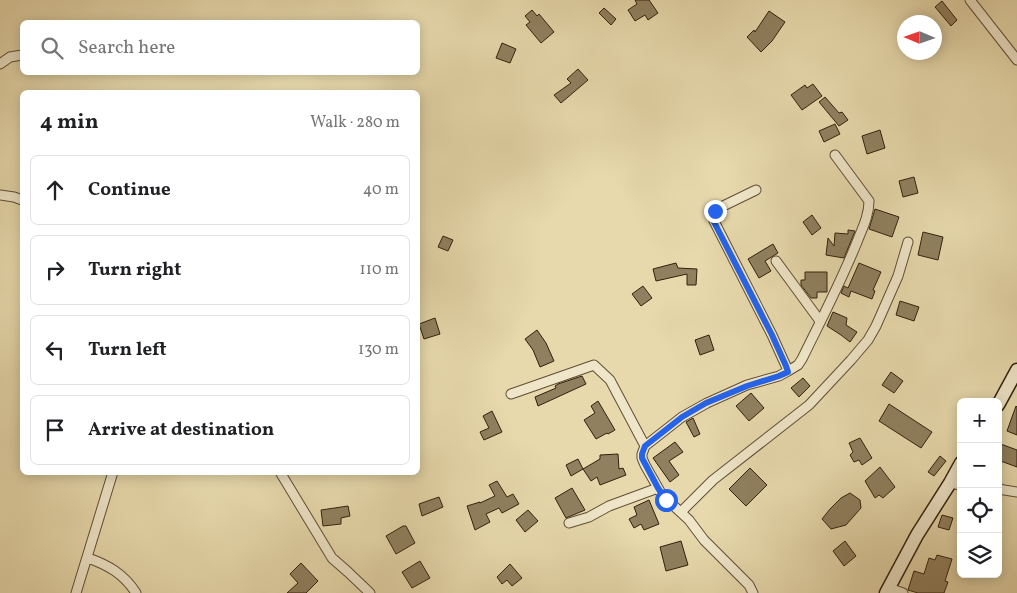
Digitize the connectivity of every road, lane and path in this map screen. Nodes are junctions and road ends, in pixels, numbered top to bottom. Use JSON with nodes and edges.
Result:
{"nodes":[{"id":1,"x":970,"y":0,"type":"edge"},
{"id":2,"x":20,"y":55,"type":"edge"},
{"id":3,"x":1017,"y":60,"type":"edge"},
{"id":4,"x":0,"y":64,"type":"edge"},
{"id":5,"x":836,"y":155,"type":"dead end"},
{"id":6,"x":756,"y":190,"type":"dead end"},
{"id":7,"x":0,"y":195,"type":"edge"},
{"id":8,"x":20,"y":199,"type":"edge"},
{"id":9,"x":908,"y":242,"type":"dead end"},
{"id":10,"x":776,"y":261,"type":"dead end"},
{"id":11,"x":820,"y":321,"type":"junction"},
{"id":12,"x":1017,"y":370,"type":"edge"},
{"id":13,"x":788,"y":372,"type":"junction"},
{"id":14,"x":511,"y":394,"type":"dead end"},
{"id":15,"x":1002,"y":398,"type":"edge"},
{"id":16,"x":645,"y":446,"type":"junction"},
{"id":17,"x":112,"y":475,"type":"edge"},
{"id":18,"x":282,"y":475,"type":"edge"},
{"id":19,"x":955,"y":484,"type":"edge"},
{"id":20,"x":658,"y":488,"type":"junction"},
{"id":21,"x":1002,"y":490,"type":"edge"},
{"id":22,"x":1017,"y":492,"type":"edge"},
{"id":23,"x":681,"y":512,"type":"junction"},
{"id":24,"x":569,"y":523,"type":"dead end"},
{"id":25,"x":88,"y":558,"type":"junction"},
{"id":26,"x":888,"y":591,"type":"edge"},
{"id":27,"x":76,"y":593,"type":"edge"},
{"id":28,"x":136,"y":593,"type":"edge"},
{"id":29,"x":370,"y":593,"type":"edge"},
{"id":30,"x":754,"y":593,"type":"edge"},
{"id":31,"x":903,"y":593,"type":"edge"}],
"edges":[{"from":1,"to":3,"type":"street"},
{"from":2,"to":4,"type":"street"},
{"from":5,"to":11,"type":"street"},
{"from":6,"to":13,"type":"street"},
{"from":7,"to":8,"type":"street"},
{"from":9,"to":23,"type":"street"},
{"from":10,"to":11,"type":"street"},
{"from":11,"to":13,"type":"street"},
{"from":12,"to":15,"type":"street"},
{"from":13,"to":16,"type":"street"},
{"from":14,"to":16,"type":"street"},
{"from":16,"to":20,"type":"street"},
{"from":17,"to":25,"type":"street"},
{"from":18,"to":29,"type":"street"},
{"from":19,"to":26,"type":"street"},
{"from":20,"to":23,"type":"street"},
{"from":20,"to":24,"type":"street"},
{"from":21,"to":22,"type":"street"},
{"from":23,"to":30,"type":"street"},
{"from":25,"to":27,"type":"street"},
{"from":25,"to":28,"type":"street"},
{"from":26,"to":31,"type":"street"}]}
